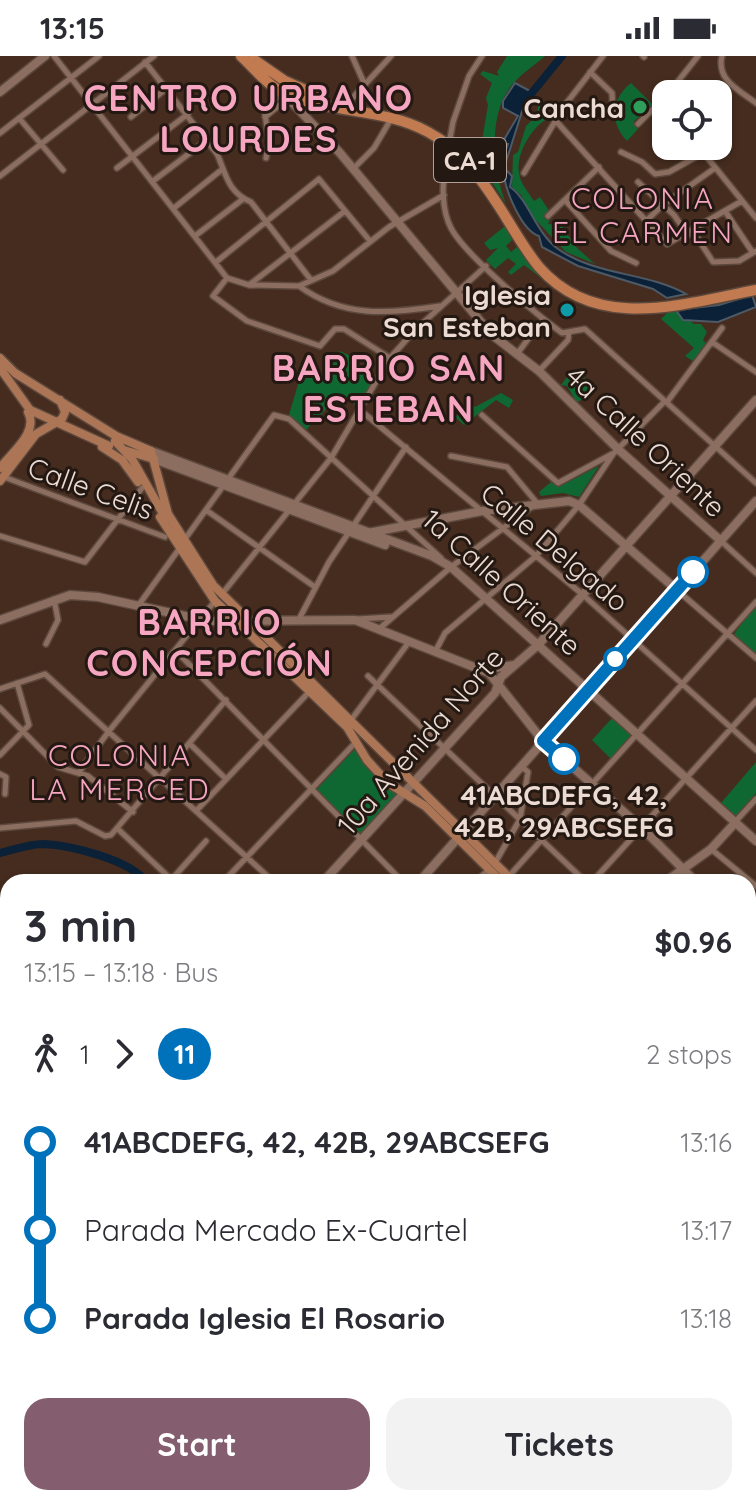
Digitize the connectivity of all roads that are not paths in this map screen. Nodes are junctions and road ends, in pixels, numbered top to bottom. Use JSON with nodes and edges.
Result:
{"nodes":[{"id":1,"x":45,"y":56,"type":"edge"},
{"id":2,"x":54,"y":56,"type":"edge"},
{"id":3,"x":99,"y":56,"type":"edge"},
{"id":4,"x":154,"y":56,"type":"edge"},
{"id":5,"x":241,"y":56,"type":"edge"},
{"id":6,"x":249,"y":56,"type":"edge"},
{"id":7,"x":352,"y":56,"type":"edge"},
{"id":8,"x":391,"y":56,"type":"edge"},
{"id":9,"x":482,"y":56,"type":"edge"},
{"id":10,"x":603,"y":56,"type":"edge"},
{"id":11,"x":698,"y":56,"type":"edge"},
{"id":12,"x":722,"y":56,"type":"edge"},
{"id":13,"x":145,"y":62,"type":"junction"},
{"id":14,"x":590,"y":72,"type":"junction"},
{"id":15,"x":71,"y":77,"type":"junction"},
{"id":16,"x":680,"y":80,"type":"edge"},
{"id":17,"x":365,"y":85,"type":"junction"},
{"id":18,"x":167,"y":88,"type":"junction"},
{"id":19,"x":0,"y":92,"type":"edge"},
{"id":20,"x":288,"y":92,"type":"junction"},
{"id":21,"x":92,"y":102,"type":"junction"},
{"id":22,"x":348,"y":103,"type":"junction"},
{"id":23,"x":756,"y":103,"type":"edge"},
{"id":24,"x":613,"y":112,"type":"dead end"},
{"id":25,"x":652,"y":112,"type":"edge"},
{"id":26,"x":188,"y":114,"type":"junction"},
{"id":27,"x":131,"y":117,"type":"dead end"},
{"id":28,"x":19,"y":118,"type":"junction"},
{"id":29,"x":392,"y":118,"type":"junction"},
{"id":30,"x":555,"y":120,"type":"junction"},
{"id":31,"x":638,"y":124,"type":"dead end"},
{"id":32,"x":0,"y":133,"type":"edge"},
{"id":33,"x":207,"y":140,"type":"junction"},
{"id":34,"x":41,"y":144,"type":"junction"},
{"id":35,"x":621,"y":152,"type":"dead end"},
{"id":36,"x":132,"y":153,"type":"junction"},
{"id":37,"x":266,"y":158,"type":"dead end"},
{"id":38,"x":690,"y":160,"type":"edge"},
{"id":39,"x":709,"y":160,"type":"edge"},
{"id":40,"x":599,"y":167,"type":"junction"},
{"id":41,"x":117,"y":168,"type":"dead end"},
{"id":42,"x":715,"y":168,"type":"junction"},
{"id":43,"x":353,"y":169,"type":"junction"},
{"id":44,"x":63,"y":170,"type":"dead end"},
{"id":45,"x":220,"y":171,"type":"junction"},
{"id":46,"x":524,"y":173,"type":"dead end"},
{"id":47,"x":0,"y":176,"type":"edge"},
{"id":48,"x":153,"y":181,"type":"junction"},
{"id":49,"x":638,"y":182,"type":"dead end"},
{"id":50,"x":444,"y":195,"type":"junction"},
{"id":51,"x":243,"y":199,"type":"junction"},
{"id":52,"x":565,"y":200,"type":"junction"},
{"id":53,"x":742,"y":201,"type":"junction"},
{"id":54,"x":663,"y":205,"type":"junction"},
{"id":55,"x":174,"y":208,"type":"junction"},
{"id":56,"x":345,"y":211,"type":"junction"},
{"id":57,"x":725,"y":211,"type":"junction"},
{"id":58,"x":548,"y":216,"type":"dead end"},
{"id":59,"x":756,"y":218,"type":"edge"},
{"id":60,"x":647,"y":220,"type":"junction"},
{"id":61,"x":266,"y":221,"type":"junction"},
{"id":62,"x":397,"y":222,"type":"junction"},
{"id":63,"x":690,"y":233,"type":"junction"},
{"id":64,"x":195,"y":236,"type":"junction"},
{"id":65,"x":370,"y":241,"type":"junction"},
{"id":66,"x":755,"y":252,"type":"edge"},
{"id":67,"x":291,"y":253,"type":"junction"},
{"id":68,"x":216,"y":262,"type":"junction"},
{"id":69,"x":636,"y":263,"type":"dead end"},
{"id":70,"x":486,"y":266,"type":"junction"},
{"id":71,"x":227,"y":278,"type":"junction"},
{"id":72,"x":311,"y":280,"type":"junction"},
{"id":73,"x":249,"y":285,"type":"junction"},
{"id":74,"x":299,"y":286,"type":"junction"},
{"id":75,"x":756,"y":288,"type":"edge"},
{"id":76,"x":456,"y":294,"type":"junction"},
{"id":77,"x":443,"y":305,"type":"junction"},
{"id":78,"x":653,"y":308,"type":"junction"},
{"id":79,"x":543,"y":319,"type":"junction"},
{"id":80,"x":722,"y":328,"type":"dead end"},
{"id":81,"x":569,"y":333,"type":"junction"},
{"id":82,"x":712,"y":342,"type":"junction"},
{"id":83,"x":516,"y":355,"type":"junction"},
{"id":84,"x":390,"y":358,"type":"junction"},
{"id":85,"x":0,"y":366,"type":"edge"},
{"id":86,"x":539,"y":371,"type":"junction"},
{"id":87,"x":756,"y":372,"type":"edge"},
{"id":88,"x":756,"y":400,"type":"edge"},
{"id":89,"x":666,"y":401,"type":"junction"},
{"id":90,"x":61,"y":402,"type":"junction"},
{"id":91,"x":360,"y":410,"type":"junction"},
{"id":92,"x":28,"y":412,"type":"junction"},
{"id":93,"x":482,"y":415,"type":"dead end"},
{"id":94,"x":54,"y":425,"type":"junction"},
{"id":95,"x":102,"y":447,"type":"junction"},
{"id":96,"x":406,"y":447,"type":"junction"},
{"id":97,"x":715,"y":447,"type":"junction"},
{"id":98,"x":113,"y":449,"type":"junction"},
{"id":99,"x":125,"y":450,"type":"junction"},
{"id":100,"x":616,"y":452,"type":"junction"},
{"id":101,"x":152,"y":455,"type":"junction"},
{"id":102,"x":451,"y":456,"type":"dead end"},
{"id":103,"x":331,"y":458,"type":"junction"},
{"id":104,"x":1,"y":475,"type":"edge"},
{"id":105,"x":141,"y":477,"type":"junction"},
{"id":106,"x":225,"y":483,"type":"junction"},
{"id":107,"x":756,"y":483,"type":"edge"},
{"id":108,"x":142,"y":488,"type":"junction"},
{"id":109,"x":671,"y":497,"type":"junction"},
{"id":110,"x":375,"y":498,"type":"junction"},
{"id":111,"x":756,"y":501,"type":"edge"},
{"id":112,"x":537,"y":503,"type":"junction"},
{"id":113,"x":579,"y":505,"type":"junction"},
{"id":114,"x":292,"y":507,"type":"junction"},
{"id":115,"x":206,"y":510,"type":"junction"},
{"id":116,"x":482,"y":511,"type":"junction"},
{"id":117,"x":117,"y":519,"type":"junction"},
{"id":118,"x":406,"y":525,"type":"junction"},
{"id":119,"x":502,"y":529,"type":"junction"},
{"id":120,"x":350,"y":530,"type":"junction"},
{"id":121,"x":367,"y":533,"type":"junction"},
{"id":122,"x":0,"y":536,"type":"edge"},
{"id":123,"x":165,"y":537,"type":"dead end"},
{"id":124,"x":721,"y":541,"type":"junction"},
{"id":125,"x":182,"y":545,"type":"junction"},
{"id":126,"x":628,"y":546,"type":"junction"},
{"id":127,"x":258,"y":548,"type":"junction"},
{"id":128,"x":536,"y":556,"type":"junction"},
{"id":129,"x":451,"y":567,"type":"junction"},
{"id":130,"x":756,"y":573,"type":"edge"},
{"id":131,"x":315,"y":587,"type":"junction"},
{"id":132,"x":677,"y":590,"type":"junction"},
{"id":133,"x":582,"y":594,"type":"junction"},
{"id":134,"x":54,"y":598,"type":"junction"},
{"id":135,"x":218,"y":598,"type":"junction"},
{"id":136,"x":487,"y":599,"type":"junction"},
{"id":137,"x":756,"y":602,"type":"edge"},
{"id":138,"x":137,"y":607,"type":"junction"},
{"id":139,"x":391,"y":617,"type":"junction"},
{"id":140,"x":352,"y":619,"type":"junction"},
{"id":141,"x":0,"y":620,"type":"edge"},
{"id":142,"x":199,"y":620,"type":"junction"},
{"id":143,"x":298,"y":621,"type":"junction"},
{"id":144,"x":243,"y":623,"type":"junction"},
{"id":145,"x":379,"y":630,"type":"junction"},
{"id":146,"x":728,"y":634,"type":"junction"},
{"id":147,"x":632,"y":639,"type":"junction"},
{"id":148,"x":409,"y":642,"type":"junction"},
{"id":149,"x":46,"y":644,"type":"dead end"},
{"id":150,"x":538,"y":645,"type":"junction"},
{"id":151,"x":175,"y":650,"type":"junction"},
{"id":152,"x":435,"y":652,"type":"junction"},
{"id":153,"x":756,"y":658,"type":"edge"},
{"id":154,"x":515,"y":665,"type":"junction"},
{"id":155,"x":483,"y":670,"type":"junction"},
{"id":156,"x":368,"y":676,"type":"dead end"},
{"id":157,"x":17,"y":683,"type":"junction"},
{"id":158,"x":380,"y":685,"type":"junction"},
{"id":159,"x":498,"y":685,"type":"junction"},
{"id":160,"x":683,"y":685,"type":"junction"},
{"id":161,"x":0,"y":689,"type":"edge"},
{"id":162,"x":588,"y":690,"type":"junction"},
{"id":163,"x":309,"y":692,"type":"junction"},
{"id":164,"x":226,"y":700,"type":"junction"},
{"id":165,"x":756,"y":701,"type":"edge"},
{"id":166,"x":0,"y":708,"type":"edge"},
{"id":167,"x":352,"y":724,"type":"junction"},
{"id":168,"x":732,"y":729,"type":"junction"},
{"id":169,"x":109,"y":731,"type":"junction"},
{"id":170,"x":23,"y":732,"type":"junction"},
{"id":171,"x":638,"y":735,"type":"junction"},
{"id":172,"x":264,"y":739,"type":"junction"},
{"id":173,"x":356,"y":741,"type":"junction"},
{"id":174,"x":543,"y":741,"type":"junction"},
{"id":175,"x":190,"y":744,"type":"junction"},
{"id":176,"x":446,"y":749,"type":"junction"},
{"id":177,"x":756,"y":750,"type":"edge"},
{"id":178,"x":0,"y":755,"type":"edge"},
{"id":179,"x":520,"y":765,"type":"junction"},
{"id":180,"x":79,"y":772,"type":"junction"},
{"id":181,"x":0,"y":774,"type":"edge"},
{"id":182,"x":161,"y":778,"type":"junction"},
{"id":183,"x":226,"y":779,"type":"junction"},
{"id":184,"x":687,"y":779,"type":"junction"},
{"id":185,"x":593,"y":784,"type":"junction"},
{"id":186,"x":410,"y":788,"type":"junction"},
{"id":187,"x":311,"y":789,"type":"junction"},
{"id":188,"x":5,"y":794,"type":"dead end"},
{"id":189,"x":494,"y":795,"type":"junction"},
{"id":190,"x":756,"y":799,"type":"edge"},
{"id":191,"x":197,"y":810,"type":"junction"},
{"id":192,"x":133,"y":812,"type":"junction"},
{"id":193,"x":520,"y":819,"type":"junction"},
{"id":194,"x":735,"y":823,"type":"junction"},
{"id":195,"x":0,"y":828,"type":"edge"},
{"id":196,"x":642,"y":828,"type":"junction"},
{"id":197,"x":119,"y":830,"type":"junction"},
{"id":198,"x":460,"y":835,"type":"junction"},
{"id":199,"x":362,"y":840,"type":"junction"},
{"id":200,"x":206,"y":841,"type":"dead end"},
{"id":201,"x":543,"y":841,"type":"junction"},
{"id":202,"x":756,"y":841,"type":"edge"},
{"id":203,"x":711,"y":849,"type":"junction"},
{"id":204,"x":247,"y":857,"type":"junction"},
{"id":205,"x":493,"y":866,"type":"junction"},
{"id":206,"x":683,"y":869,"type":"junction"},
{"id":207,"x":166,"y":874,"type":"edge"},
{"id":208,"x":179,"y":874,"type":"edge"},
{"id":209,"x":231,"y":874,"type":"edge"},
{"id":210,"x":265,"y":874,"type":"edge"},
{"id":211,"x":333,"y":874,"type":"edge"},
{"id":212,"x":395,"y":874,"type":"edge"},
{"id":213,"x":426,"y":874,"type":"edge"},
{"id":214,"x":484,"y":874,"type":"edge"},
{"id":215,"x":501,"y":874,"type":"edge"},
{"id":216,"x":501,"y":874,"type":"edge"},
{"id":217,"x":514,"y":874,"type":"edge"},
{"id":218,"x":578,"y":874,"type":"edge"},
{"id":219,"x":599,"y":874,"type":"edge"},
{"id":220,"x":676,"y":874,"type":"edge"},
{"id":221,"x":688,"y":874,"type":"edge"},
{"id":222,"x":741,"y":874,"type":"edge"}],
"edges":[{"from":1,"to":19,"type":"street"},
{"from":2,"to":15,"type":"street"},
{"from":3,"to":15,"type":"street"},
{"from":4,"to":13,"type":"street"},
{"from":5,"to":20,"type":"highway","number":"CA-1"},
{"from":6,"to":20,"type":"highway","number":"CA-1"},
{"from":7,"to":17,"type":"street"},
{"from":8,"to":17,"type":"street"},
{"from":9,"to":50,"type":"street","bridge":true},
{"from":10,"to":14,"type":"street"},
{"from":11,"to":16,"type":"street"},
{"from":12,"to":23,"type":"street"},
{"from":13,"to":18,"type":"street"},
{"from":13,"to":21,"type":"street"},
{"from":14,"to":24,"type":"street"},
{"from":14,"to":30,"type":"street"},
{"from":15,"to":21,"type":"street"},
{"from":15,"to":28,"type":"street"},
{"from":17,"to":22,"type":"street"},
{"from":18,"to":26,"type":"street"},
{"from":18,"to":27,"type":"street"},
{"from":20,"to":22,"type":"highway","number":"CA-1"},
{"from":20,"to":29,"type":"highway","number":"CA-1"},
{"from":20,"to":37,"type":"street"},
{"from":20,"to":43,"type":"street","name":"4a Calle Oriente"},
{"from":21,"to":34,"type":"street"},
{"from":21,"to":36,"type":"street"},
{"from":22,"to":78,"type":"highway","number":"CA-1"},
{"from":25,"to":31,"type":"street"},
{"from":26,"to":33,"type":"street"},
{"from":26,"to":36,"type":"street"},
{"from":28,"to":32,"type":"street"},
{"from":28,"to":34,"type":"street"},
{"from":29,"to":43,"type":"street"},
{"from":29,"to":78,"type":"highway","number":"CA-1"},
{"from":30,"to":40,"type":"street"},
{"from":30,"to":46,"type":"street"},
{"from":33,"to":45,"type":"street"},
{"from":33,"to":48,"type":"street"},
{"from":34,"to":44,"type":"street"},
{"from":34,"to":47,"type":"street"},
{"from":35,"to":38,"type":"street"},
{"from":36,"to":41,"type":"street"},
{"from":36,"to":48,"type":"street"},
{"from":39,"to":42,"type":"street"},
{"from":40,"to":52,"type":"street"},
{"from":40,"to":60,"type":"street"},
{"from":42,"to":53,"type":"street"},
{"from":42,"to":54,"type":"street"},
{"from":43,"to":62,"type":"street","name":"4a Calle Oriente"},
{"from":45,"to":51,"type":"street"},
{"from":45,"to":55,"type":"street"},
{"from":48,"to":55,"type":"street"},
{"from":49,"to":54,"type":"street"},
{"from":50,"to":62,"type":"street"},
{"from":50,"to":70,"type":"street"},
{"from":51,"to":61,"type":"street"},
{"from":51,"to":64,"type":"street"},
{"from":52,"to":58,"type":"street"},
{"from":52,"to":69,"type":"street"},
{"from":53,"to":57,"type":"street"},
{"from":53,"to":59,"type":"street"},
{"from":54,"to":60,"type":"street"},
{"from":54,"to":63,"type":"street"},
{"from":55,"to":64,"type":"street"},
{"from":56,"to":61,"type":"street"},
{"from":56,"to":65,"type":"street"},
{"from":56,"to":67,"type":"street"},
{"from":57,"to":63,"type":"street"},
{"from":57,"to":66,"type":"street"},
{"from":60,"to":63,"type":"street"},
{"from":61,"to":67,"type":"street"},
{"from":61,"to":68,"type":"street"},
{"from":62,"to":65,"type":"street"},
{"from":62,"to":76,"type":"street","name":"4a Calle Oriente"},
{"from":63,"to":66,"type":"street"},
{"from":64,"to":68,"type":"street"},
{"from":65,"to":72,"type":"street"},
{"from":67,"to":72,"type":"street"},
{"from":67,"to":73,"type":"street"},
{"from":68,"to":71,"type":"street"},
{"from":70,"to":76,"type":"street"},
{"from":70,"to":79,"type":"street"},
{"from":71,"to":73,"type":"street"},
{"from":71,"to":84,"type":"street"},
{"from":72,"to":74,"type":"street"},
{"from":73,"to":74,"type":"street"},
{"from":74,"to":77,"type":"street"},
{"from":75,"to":78,"type":"highway","number":"CA-1"},
{"from":76,"to":77,"type":"street"},
{"from":76,"to":83,"type":"street","name":"4a Calle Oriente"},
{"from":77,"to":84,"type":"street"},
{"from":79,"to":81,"type":"street"},
{"from":79,"to":83,"type":"street"},
{"from":80,"to":82,"type":"street"},
{"from":81,"to":86,"type":"street"},
{"from":81,"to":89,"type":"street"},
{"from":82,"to":87,"type":"street"},
{"from":82,"to":89,"type":"street"},
{"from":83,"to":86,"type":"street","name":"4a Calle Oriente"},
{"from":84,"to":91,"type":"street"},
{"from":85,"to":90,"type":"main road"},
{"from":85,"to":92,"type":"main road"},
{"from":85,"to":94,"type":"main road"},
{"from":86,"to":100,"type":"street","name":"4a Calle Oriente"},
{"from":88,"to":97,"type":"street","name":"10a Avenida Norte"},
{"from":89,"to":97,"type":"street"},
{"from":89,"to":100,"type":"street"},
{"from":90,"to":94,"type":"main road"},
{"from":90,"to":99,"type":"main road"},
{"from":90,"to":101,"type":"main road"},
{"from":91,"to":96,"type":"street","name":"Calle Delgado"},
{"from":91,"to":103,"type":"street"},
{"from":92,"to":94,"type":"main road"},
{"from":92,"to":104,"type":"main road"},
{"from":93,"to":100,"type":"street"},
{"from":94,"to":95,"type":"main road"},
{"from":94,"to":98,"type":"main road"},
{"from":94,"to":104,"type":"main road"},
{"from":95,"to":98,"type":"main road"},
{"from":95,"to":108,"type":"main road"},
{"from":96,"to":110,"type":"street"},
{"from":96,"to":116,"type":"street","name":"Calle Delgado"},
{"from":97,"to":107,"type":"street"},
{"from":97,"to":109,"type":"street","name":"10a Avenida Norte"},
{"from":98,"to":99,"type":"main road"},
{"from":98,"to":105,"type":"main road"},
{"from":99,"to":101,"type":"main road"},
{"from":99,"to":105,"type":"main road"},
{"from":100,"to":109,"type":"street","name":"4a Calle Oriente"},
{"from":100,"to":113,"type":"street"},
{"from":101,"to":106,"type":"street"},
{"from":101,"to":125,"type":"main road"},
{"from":102,"to":112,"type":"street"},
{"from":103,"to":106,"type":"street","name":"1a Calle Oriente"},
{"from":103,"to":110,"type":"street","name":"1a Calle Oriente"},
{"from":103,"to":114,"type":"street"},
{"from":104,"to":117,"type":"street","name":"Calle Celis"},
{"from":105,"to":144,"type":"main road"},
{"from":106,"to":114,"type":"street"},
{"from":106,"to":115,"type":"street"},
{"from":108,"to":117,"type":"street"},
{"from":108,"to":125,"type":"main road"},
{"from":109,"to":124,"type":"street","name":"4a Calle Oriente"},
{"from":109,"to":126,"type":"street","name":"10a Avenida Norte"},
{"from":110,"to":118,"type":"street","name":"1a Calle Oriente"},
{"from":110,"to":120,"type":"street"},
{"from":111,"to":124,"type":"street"},
{"from":112,"to":113,"type":"street"},
{"from":112,"to":116,"type":"street"},
{"from":112,"to":119,"type":"street"},
{"from":113,"to":126,"type":"street"},
{"from":113,"to":128,"type":"street"},
{"from":114,"to":120,"type":"street"},
{"from":114,"to":127,"type":"street"},
{"from":115,"to":125,"type":"street"},
{"from":115,"to":127,"type":"street"},
{"from":116,"to":118,"type":"street"},
{"from":116,"to":119,"type":"street","name":"Calle Delgado"},
{"from":117,"to":122,"type":"street"},
{"from":117,"to":123,"type":"street","name":"Calle Celis"},
{"from":118,"to":121,"type":"street"},
{"from":118,"to":129,"type":"street","name":"1a Calle Oriente"},
{"from":119,"to":128,"type":"street","name":"Calle Delgado"},
{"from":119,"to":129,"type":"street"},
{"from":120,"to":121,"type":"street"},
{"from":120,"to":129,"type":"street"},
{"from":120,"to":131,"type":"street"},
{"from":121,"to":129,"type":"street"},
{"from":124,"to":130,"type":"street","name":"4a Calle Oriente"},
{"from":124,"to":132,"type":"street"},
{"from":125,"to":135,"type":"main road"},
{"from":125,"to":138,"type":"street"},
{"from":126,"to":132,"type":"street"},
{"from":126,"to":133,"type":"street","name":"10a Avenida Norte"},
{"from":127,"to":131,"type":"street"},
{"from":127,"to":135,"type":"street"},
{"from":128,"to":133,"type":"street","name":"Calle Delgado"},
{"from":128,"to":136,"type":"street"},
{"from":129,"to":136,"type":"street","name":"1a Calle Oriente"},
{"from":129,"to":139,"type":"street"},
{"from":131,"to":143,"type":"street"},
{"from":132,"to":146,"type":"street"},
{"from":132,"to":147,"type":"street"},
{"from":133,"to":147,"type":"street","name":"Calle Delgado"},
{"from":133,"to":150,"type":"street","name":"10a Avenida Norte"},
{"from":134,"to":138,"type":"street"},
{"from":134,"to":141,"type":"street"},
{"from":134,"to":149,"type":"street"},
{"from":135,"to":142,"type":"street"},
{"from":135,"to":144,"type":"main road"},
{"from":136,"to":150,"type":"street","name":"1a Calle Oriente"},
{"from":136,"to":152,"type":"street"},
{"from":137,"to":146,"type":"street"},
{"from":138,"to":142,"type":"street"},
{"from":139,"to":140,"type":"street"},
{"from":139,"to":145,"type":"street"},
{"from":140,"to":143,"type":"street"},
{"from":140,"to":145,"type":"street"},
{"from":142,"to":144,"type":"street"},
{"from":142,"to":151,"type":"street"},
{"from":143,"to":144,"type":"street"},
{"from":144,"to":163,"type":"main road"},
{"from":144,"to":167,"type":"main road"},
{"from":145,"to":148,"type":"street"},
{"from":146,"to":153,"type":"street"},
{"from":146,"to":160,"type":"street"},
{"from":147,"to":160,"type":"street","name":"Calle Delgado"},
{"from":147,"to":162,"type":"street"},
{"from":148,"to":152,"type":"street"},
{"from":148,"to":158,"type":"street"},
{"from":150,"to":154,"type":"street","name":"10a Avenida Norte"},
{"from":150,"to":162,"type":"street","name":"1a Calle Oriente"},
{"from":151,"to":164,"type":"street"},
{"from":151,"to":169,"type":"street"},
{"from":152,"to":155,"type":"street"},
{"from":154,"to":155,"type":"street"},
{"from":154,"to":159,"type":"street","name":"10a Avenida Norte"},
{"from":155,"to":159,"type":"street"},
{"from":156,"to":158,"type":"street"},
{"from":157,"to":161,"type":"street"},
{"from":157,"to":169,"type":"street"},
{"from":157,"to":170,"type":"street"},
{"from":158,"to":167,"type":"street"},
{"from":158,"to":176,"type":"street"},
{"from":159,"to":174,"type":"street"},
{"from":159,"to":176,"type":"street","name":"10a Avenida Norte"},
{"from":160,"to":168,"type":"street","name":"Calle Delgado"},
{"from":160,"to":171,"type":"street"},
{"from":162,"to":171,"type":"street","name":"1a Calle Oriente"},
{"from":162,"to":174,"type":"street"},
{"from":163,"to":172,"type":"street"},
{"from":163,"to":173,"type":"main road"},
{"from":164,"to":172,"type":"street"},
{"from":164,"to":175,"type":"street"},
{"from":165,"to":168,"type":"street"},
{"from":166,"to":170,"type":"street"},
{"from":167,"to":186,"type":"main road"},
{"from":167,"to":186,"type":"main road"},
{"from":168,"to":177,"type":"street","name":"Calle Delgado"},
{"from":168,"to":184,"type":"street"},
{"from":169,"to":180,"type":"street"},
{"from":169,"to":182,"type":"street"},
{"from":170,"to":178,"type":"street"},
{"from":170,"to":180,"type":"street"},
{"from":171,"to":184,"type":"street","name":"1a Calle Oriente"},
{"from":171,"to":185,"type":"street"},
{"from":172,"to":183,"type":"street"},
{"from":172,"to":187,"type":"street"},
{"from":173,"to":186,"type":"main road"},
{"from":173,"to":187,"type":"street"},
{"from":174,"to":179,"type":"street"},
{"from":174,"to":185,"type":"street"},
{"from":175,"to":182,"type":"street"},
{"from":175,"to":183,"type":"street"},
{"from":176,"to":186,"type":"street","name":"10a Avenida Norte"},
{"from":176,"to":189,"type":"street"},
{"from":179,"to":189,"type":"street"},
{"from":179,"to":193,"type":"street"},
{"from":180,"to":192,"type":"street"},
{"from":181,"to":188,"type":"street"},
{"from":182,"to":191,"type":"street"},
{"from":182,"to":192,"type":"street"},
{"from":183,"to":191,"type":"street"},
{"from":184,"to":194,"type":"street","name":"1a Calle Oriente"},
{"from":184,"to":196,"type":"street"},
{"from":185,"to":196,"type":"street"},
{"from":185,"to":201,"type":"street"},
{"from":186,"to":198,"type":"main road"},
{"from":186,"to":198,"type":"main road"},
{"from":186,"to":198,"type":"main road"},
{"from":186,"to":199,"type":"street","name":"10a Avenida Norte"},
{"from":187,"to":199,"type":"street"},
{"from":187,"to":204,"type":"street"},
{"from":189,"to":193,"type":"street"},
{"from":189,"to":198,"type":"street"},
{"from":190,"to":194,"type":"street"},
{"from":191,"to":204,"type":"street"},
{"from":192,"to":197,"type":"street"},
{"from":193,"to":201,"type":"street"},
{"from":193,"to":205,"type":"street"},
{"from":194,"to":202,"type":"street","name":"1a Calle Oriente"},
{"from":194,"to":203,"type":"street"},
{"from":195,"to":197,"type":"street"},
{"from":196,"to":206,"type":"street"},
{"from":196,"to":219,"type":"street"},
{"from":197,"to":207,"type":"street"},
{"from":198,"to":205,"type":"main road"},
{"from":198,"to":213,"type":"street"},
{"from":198,"to":215,"type":"main road"},
{"from":199,"to":211,"type":"street","name":"10a Avenida Norte"},
{"from":199,"to":212,"type":"street"},
{"from":200,"to":208,"type":"street"},
{"from":201,"to":217,"type":"street"},
{"from":201,"to":218,"type":"street"},
{"from":203,"to":206,"type":"street"},
{"from":203,"to":222,"type":"street"},
{"from":204,"to":209,"type":"street"},
{"from":204,"to":210,"type":"street"},
{"from":205,"to":214,"type":"street"},
{"from":205,"to":216,"type":"main road"},
{"from":206,"to":220,"type":"street"},
{"from":206,"to":221,"type":"street"}]}
